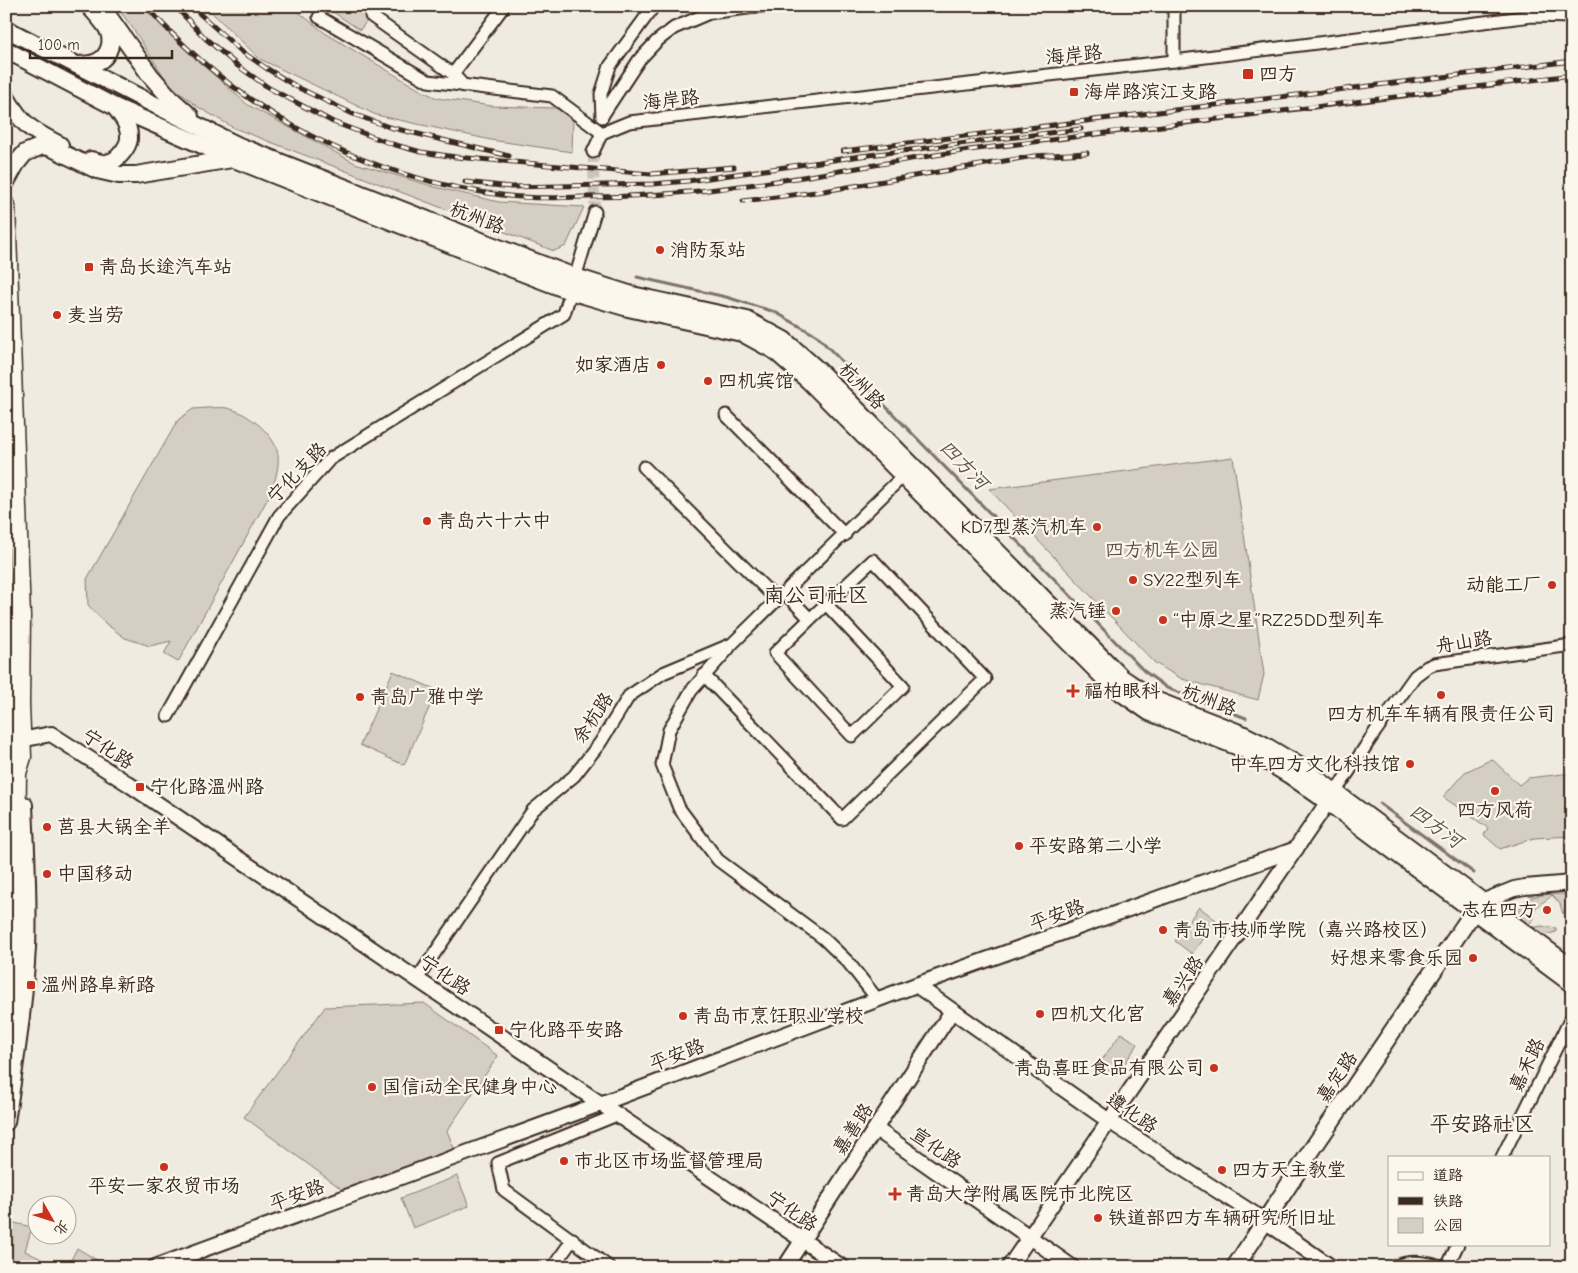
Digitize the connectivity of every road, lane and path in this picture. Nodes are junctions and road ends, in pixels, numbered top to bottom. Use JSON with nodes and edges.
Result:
{"nodes":[{"id":1,"x":89,"y":6,"type":"edge"},
{"id":2,"x":101,"y":6,"type":"edge"},
{"id":3,"x":378,"y":6,"type":"edge"},
{"id":4,"x":504,"y":6,"type":"edge"},
{"id":5,"x":654,"y":6,"type":"edge"},
{"id":6,"x":763,"y":6,"type":"edge"},
{"id":7,"x":1174,"y":6,"type":"edge"},
{"id":8,"x":1572,"y":17,"type":"edge"},
{"id":9,"x":319,"y":18,"type":"dead end"},
{"id":10,"x":6,"y":29,"type":"edge"},
{"id":11,"x":6,"y":50,"type":"edge"},
{"id":12,"x":1174,"y":61,"type":"junction"},
{"id":13,"x":71,"y":62,"type":"junction"},
{"id":14,"x":453,"y":74,"type":"junction"},
{"id":15,"x":464,"y":86,"type":"junction"},
{"id":16,"x":6,"y":97,"type":"edge"},
{"id":17,"x":115,"y":107,"type":"junction"},
{"id":18,"x":602,"y":116,"type":"junction"},
{"id":19,"x":207,"y":131,"type":"junction"},
{"id":20,"x":602,"y":133,"type":"junction"},
{"id":21,"x":593,"y":152,"type":"tunnel mouth"},
{"id":22,"x":234,"y":159,"type":"junction"},
{"id":23,"x":6,"y":182,"type":"edge"},
{"id":24,"x":6,"y":206,"type":"edge"},
{"id":25,"x":595,"y":212,"type":"tunnel mouth"},
{"id":26,"x":573,"y":284,"type":"junction"},
{"id":27,"x":726,"y":415,"type":"dead end"},
{"id":28,"x":644,"y":467,"type":"dead end"},
{"id":29,"x":908,"y":471,"type":"junction"},
{"id":30,"x":845,"y":535,"type":"junction"},
{"id":31,"x":781,"y":597,"type":"junction"},
{"id":32,"x":826,"y":604,"type":"junction"},
{"id":33,"x":810,"y":619,"type":"junction"},
{"id":34,"x":732,"y":644,"type":"junction"},
{"id":35,"x":1572,"y":646,"type":"edge"},
{"id":36,"x":6,"y":647,"type":"edge"},
{"id":37,"x":704,"y":675,"type":"junction"},
{"id":38,"x":168,"y":716,"type":"dead end"},
{"id":39,"x":14,"y":755,"type":"edge"},
{"id":40,"x":1332,"y":796,"type":"junction"},
{"id":41,"x":1296,"y":849,"type":"junction"},
{"id":42,"x":1572,"y":882,"type":"edge"},
{"id":43,"x":1479,"y":906,"type":"junction"},
{"id":44,"x":10,"y":918,"type":"edge"},
{"id":45,"x":1572,"y":968,"type":"edge"},
{"id":46,"x":417,"y":979,"type":"junction"},
{"id":47,"x":1572,"y":984,"type":"edge"},
{"id":48,"x":916,"y":985,"type":"junction"},
{"id":49,"x":878,"y":1000,"type":"junction"},
{"id":50,"x":952,"y":1011,"type":"junction"},
{"id":51,"x":1572,"y":1016,"type":"edge"},
{"id":52,"x":6,"y":1019,"type":"edge"},
{"id":53,"x":600,"y":1104,"type":"junction"},
{"id":54,"x":617,"y":1115,"type":"junction"},
{"id":55,"x":1110,"y":1121,"type":"junction"},
{"id":56,"x":6,"y":1122,"type":"edge"},
{"id":57,"x":876,"y":1129,"type":"junction"},
{"id":58,"x":1502,"y":1156,"type":"edge"},
{"id":59,"x":1265,"y":1221,"type":"junction"},
{"id":60,"x":1029,"y":1237,"type":"junction"},
{"id":61,"x":573,"y":1239,"type":"junction"},
{"id":62,"x":802,"y":1241,"type":"junction"},
{"id":63,"x":1457,"y":1246,"type":"edge"},
{"id":64,"x":155,"y":1267,"type":"edge"},
{"id":65,"x":553,"y":1267,"type":"edge"},
{"id":66,"x":609,"y":1267,"type":"edge"},
{"id":67,"x":785,"y":1267,"type":"edge"},
{"id":68,"x":842,"y":1267,"type":"edge"},
{"id":69,"x":1009,"y":1267,"type":"edge"},
{"id":70,"x":1072,"y":1267,"type":"edge"},
{"id":71,"x":1235,"y":1267,"type":"edge"},
{"id":72,"x":1331,"y":1267,"type":"edge"},
{"id":73,"x":1397,"y":1267,"type":"edge"},
{"id":74,"x":1436,"y":1267,"type":"edge"},
{"id":75,"x":1447,"y":1267,"type":"edge"}],
"edges":[{"from":1,"to":13,"type":"main road"},
{"from":2,"to":19,"type":"main road"},
{"from":3,"to":14,"type":"street"},
{"from":4,"to":14,"type":"street"},
{"from":5,"to":18,"type":"street"},
{"from":6,"to":18,"type":"street"},
{"from":7,"to":12,"type":"street"},
{"from":8,"to":12,"type":"street","name":"海岸路"},
{"from":9,"to":15,"type":"street"},
{"from":10,"to":13,"type":"main road","name":"杭州路"},
{"from":11,"to":17,"type":"main road","name":"杭州路"},
{"from":12,"to":20,"type":"street","name":"海岸路"},
{"from":13,"to":19,"type":"main road","name":"杭州路"},
{"from":14,"to":15,"type":"street"},
{"from":15,"to":20,"type":"street"},
{"from":16,"to":17,"type":"main road"},
{"from":17,"to":22,"type":"main road","name":"杭州路"},
{"from":18,"to":20,"type":"street"},
{"from":19,"to":26,"type":"main road","name":"杭州路"},
{"from":20,"to":21,"type":"street"},
{"from":22,"to":23,"type":"main road"},
{"from":22,"to":26,"type":"main road","name":"杭州路"},
{"from":24,"to":39,"type":"main road"},
{"from":25,"to":26,"type":"street"},
{"from":26,"to":29,"type":"main road","name":"杭州路"},
{"from":26,"to":38,"type":"street","name":"宁化支路"},
{"from":27,"to":30,"type":"street"},
{"from":28,"to":31,"type":"street"},
{"from":29,"to":30,"type":"street","name":"余杭路"},
{"from":29,"to":40,"type":"main road","name":"杭州路"},
{"from":30,"to":31,"type":"street","name":"余杭路"},
{"from":31,"to":33,"type":"street"},
{"from":31,"to":34,"type":"street","name":"余杭路"},
{"from":32,"to":33,"type":"street"},
{"from":32,"to":33,"type":"street"},
{"from":32,"to":37,"type":"street"},
{"from":34,"to":37,"type":"street"},
{"from":34,"to":46,"type":"street","name":"余杭路"},
{"from":35,"to":40,"type":"street","name":"舟山路"},
{"from":36,"to":39,"type":"main road"},
{"from":37,"to":49,"type":"street"},
{"from":39,"to":44,"type":"main road"},
{"from":39,"to":44,"type":"main road"},
{"from":39,"to":46,"type":"street","name":"宁化路"},
{"from":39,"to":56,"type":"main road"},
{"from":40,"to":41,"type":"street","name":"嘉兴路"},
{"from":40,"to":43,"type":"main road","name":"杭州路"},
{"from":41,"to":48,"type":"street","name":"平安路"},
{"from":41,"to":55,"type":"street","name":"嘉兴路"},
{"from":42,"to":43,"type":"street"},
{"from":43,"to":45,"type":"main road","name":"杭州路"},
{"from":43,"to":47,"type":"main road","name":"杭州路"},
{"from":43,"to":59,"type":"main road","name":"嘉定路"},
{"from":44,"to":52,"type":"main road"},
{"from":46,"to":53,"type":"street","name":"宁化路"},
{"from":48,"to":49,"type":"street","name":"平安路"},
{"from":48,"to":50,"type":"street","name":"遵化路"},
{"from":49,"to":53,"type":"street","name":"平安路"},
{"from":50,"to":55,"type":"street","name":"遵化路"},
{"from":50,"to":57,"type":"street","name":"嘉善路"},
{"from":51,"to":58,"type":"street","name":"嘉禾路"},
{"from":53,"to":54,"type":"street","name":"宁化路"},
{"from":53,"to":64,"type":"street","name":"平安路"},
{"from":54,"to":61,"type":"street"},
{"from":54,"to":62,"type":"street","name":"宁化路"},
{"from":55,"to":59,"type":"street","name":"遵化路"},
{"from":55,"to":60,"type":"street","name":"嘉兴路"},
{"from":57,"to":60,"type":"street","name":"宣化路"},
{"from":57,"to":62,"type":"street","name":"嘉善路"},
{"from":59,"to":71,"type":"main road","name":"嘉定路"},
{"from":59,"to":72,"type":"street","name":"遵化路"},
{"from":60,"to":69,"type":"street","name":"嘉兴路"},
{"from":60,"to":70,"type":"street","name":"宣化路"},
{"from":61,"to":65,"type":"street"},
{"from":61,"to":66,"type":"street"},
{"from":62,"to":67,"type":"street","name":"嘉善路"},
{"from":62,"to":68,"type":"street","name":"宁化路"},
{"from":63,"to":75,"type":"street"},
{"from":73,"to":74,"type":"street"}]}
